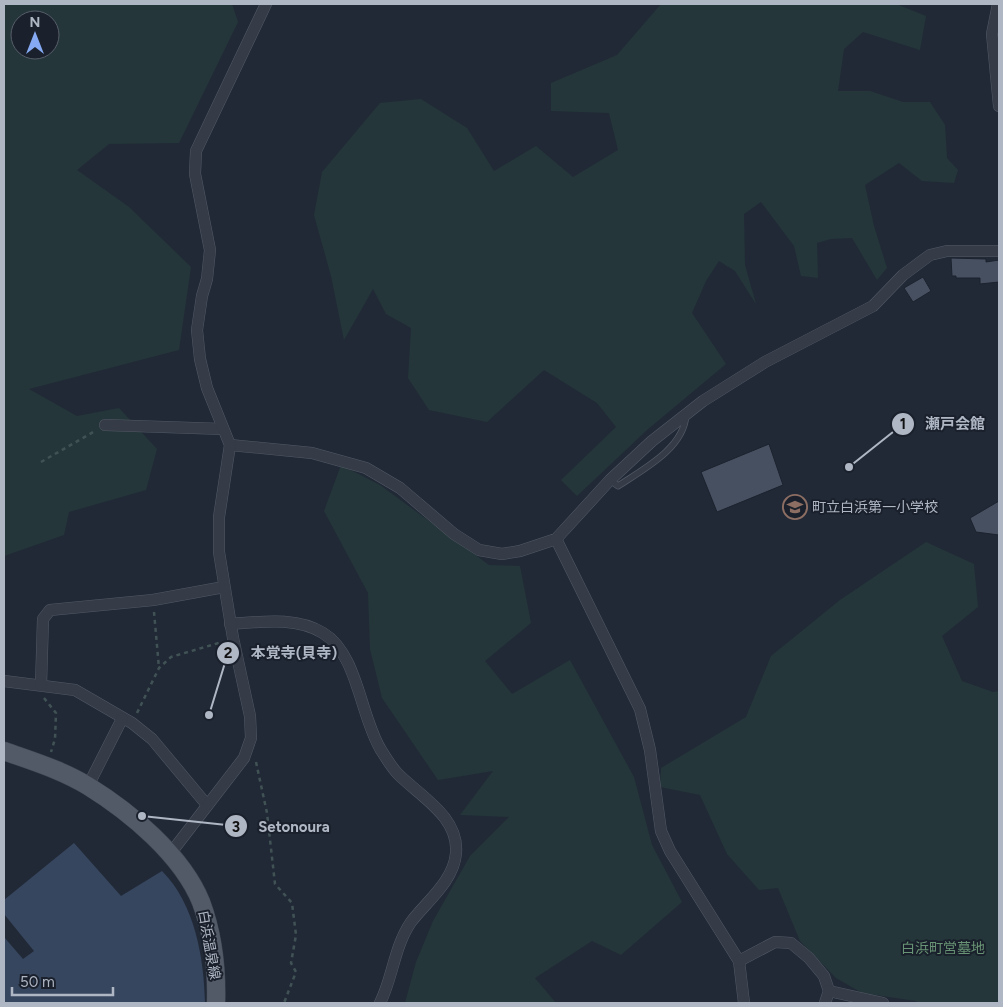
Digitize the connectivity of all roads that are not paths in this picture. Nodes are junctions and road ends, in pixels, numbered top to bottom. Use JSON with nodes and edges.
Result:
{"nodes":[{"id":1,"x":266,"y":4,"type":"edge"},
{"id":2,"x":998,"y":4,"type":"edge"},
{"id":3,"x":999,"y":106,"type":"edge"},
{"id":4,"x":999,"y":251,"type":"edge"},
{"id":5,"x":686,"y":415,"type":"junction"},
{"id":6,"x":104,"y":425,"type":"road end"},
{"id":7,"x":223,"y":429,"type":"junction"},
{"id":8,"x":230,"y":445,"type":"junction"},
{"id":9,"x":610,"y":480,"type":"junction"},
{"id":10,"x":556,"y":539,"type":"junction"},
{"id":11,"x":224,"y":587,"type":"junction"},
{"id":12,"x":230,"y":624,"type":"junction"},
{"id":13,"x":4,"y":681,"type":"edge"},
{"id":14,"x":41,"y":685,"type":"junction"},
{"id":15,"x":127,"y":721,"type":"junction"},
{"id":16,"x":4,"y":751,"type":"edge"},
{"id":17,"x":88,"y":786,"type":"junction"},
{"id":18,"x":207,"y":805,"type":"junction"},
{"id":19,"x":170,"y":854,"type":"junction"},
{"id":20,"x":739,"y":961,"type":"junction"},
{"id":21,"x":828,"y":991,"type":"junction"},
{"id":22,"x":216,"y":1003,"type":"edge"},
{"id":23,"x":380,"y":1003,"type":"edge"},
{"id":24,"x":744,"y":1003,"type":"edge"},
{"id":25,"x":825,"y":1003,"type":"edge"},
{"id":26,"x":883,"y":1003,"type":"edge"}],
"edges":[{"from":1,"to":7,"type":"street"},
{"from":2,"to":3,"type":"street"},
{"from":4,"to":5,"type":"street"},
{"from":5,"to":9,"type":"street"},
{"from":5,"to":9,"type":"lane"},
{"from":6,"to":7,"type":"street"},
{"from":7,"to":8,"type":"street"},
{"from":8,"to":10,"type":"street"},
{"from":8,"to":11,"type":"street"},
{"from":9,"to":10,"type":"street"},
{"from":10,"to":20,"type":"street"},
{"from":11,"to":12,"type":"street"},
{"from":11,"to":14,"type":"street"},
{"from":12,"to":18,"type":"street"},
{"from":12,"to":23,"type":"street"},
{"from":13,"to":14,"type":"street"},
{"from":14,"to":15,"type":"street"},
{"from":15,"to":17,"type":"street"},
{"from":15,"to":18,"type":"street"},
{"from":16,"to":17,"type":"main road","name":"白浜温泉線"},
{"from":17,"to":19,"type":"main road","name":"白浜温泉線"},
{"from":18,"to":19,"type":"street"},
{"from":19,"to":22,"type":"main road","name":"白浜温泉線"},
{"from":20,"to":21,"type":"street"},
{"from":20,"to":24,"type":"street"},
{"from":21,"to":25,"type":"street"},
{"from":21,"to":26,"type":"street"}]}
